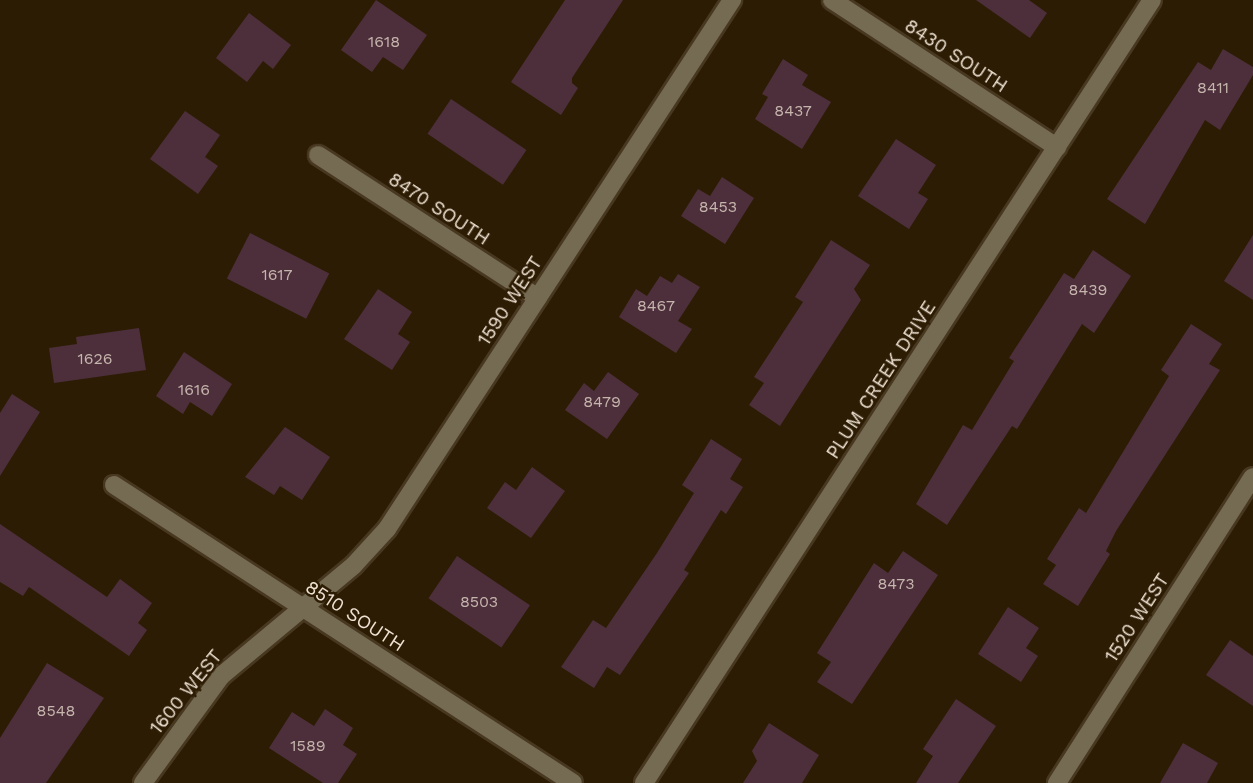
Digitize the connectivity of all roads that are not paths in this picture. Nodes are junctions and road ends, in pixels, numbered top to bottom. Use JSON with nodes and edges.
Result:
{"nodes":[{"id":1,"x":732,"y":0,"type":"edge"},
{"id":2,"x":832,"y":0,"type":"edge"},
{"id":3,"x":1152,"y":0,"type":"edge"},
{"id":4,"x":1057,"y":147,"type":"junction"},
{"id":5,"x":318,"y":155,"type":"dead end"},
{"id":6,"x":538,"y":298,"type":"junction"},
{"id":7,"x":1253,"y":477,"type":"edge"},
{"id":8,"x":114,"y":485,"type":"dead end"},
{"id":9,"x":302,"y":606,"type":"junction"},
{"id":10,"x":143,"y":783,"type":"edge"},
{"id":11,"x":573,"y":783,"type":"edge"},
{"id":12,"x":644,"y":783,"type":"edge"},
{"id":13,"x":1056,"y":783,"type":"edge"}],
"edges":[{"from":1,"to":6,"type":"street","name":"1590 WEST"},
{"from":2,"to":4,"type":"street","name":"8430 SOUTH"},
{"from":3,"to":4,"type":"street","name":"PLUM CREEK DRIVE"},
{"from":4,"to":12,"type":"street","name":"PLUM CREEK DRIVE"},
{"from":5,"to":6,"type":"street","name":"8470 SOUTH"},
{"from":6,"to":9,"type":"street","name":"1590 WEST"},
{"from":7,"to":13,"type":"street","name":"1520 WEST"},
{"from":8,"to":9,"type":"street","name":"8510 SOUTH"},
{"from":9,"to":10,"type":"street","name":"1600 WEST"},
{"from":9,"to":11,"type":"street","name":"8510 SOUTH"}]}
